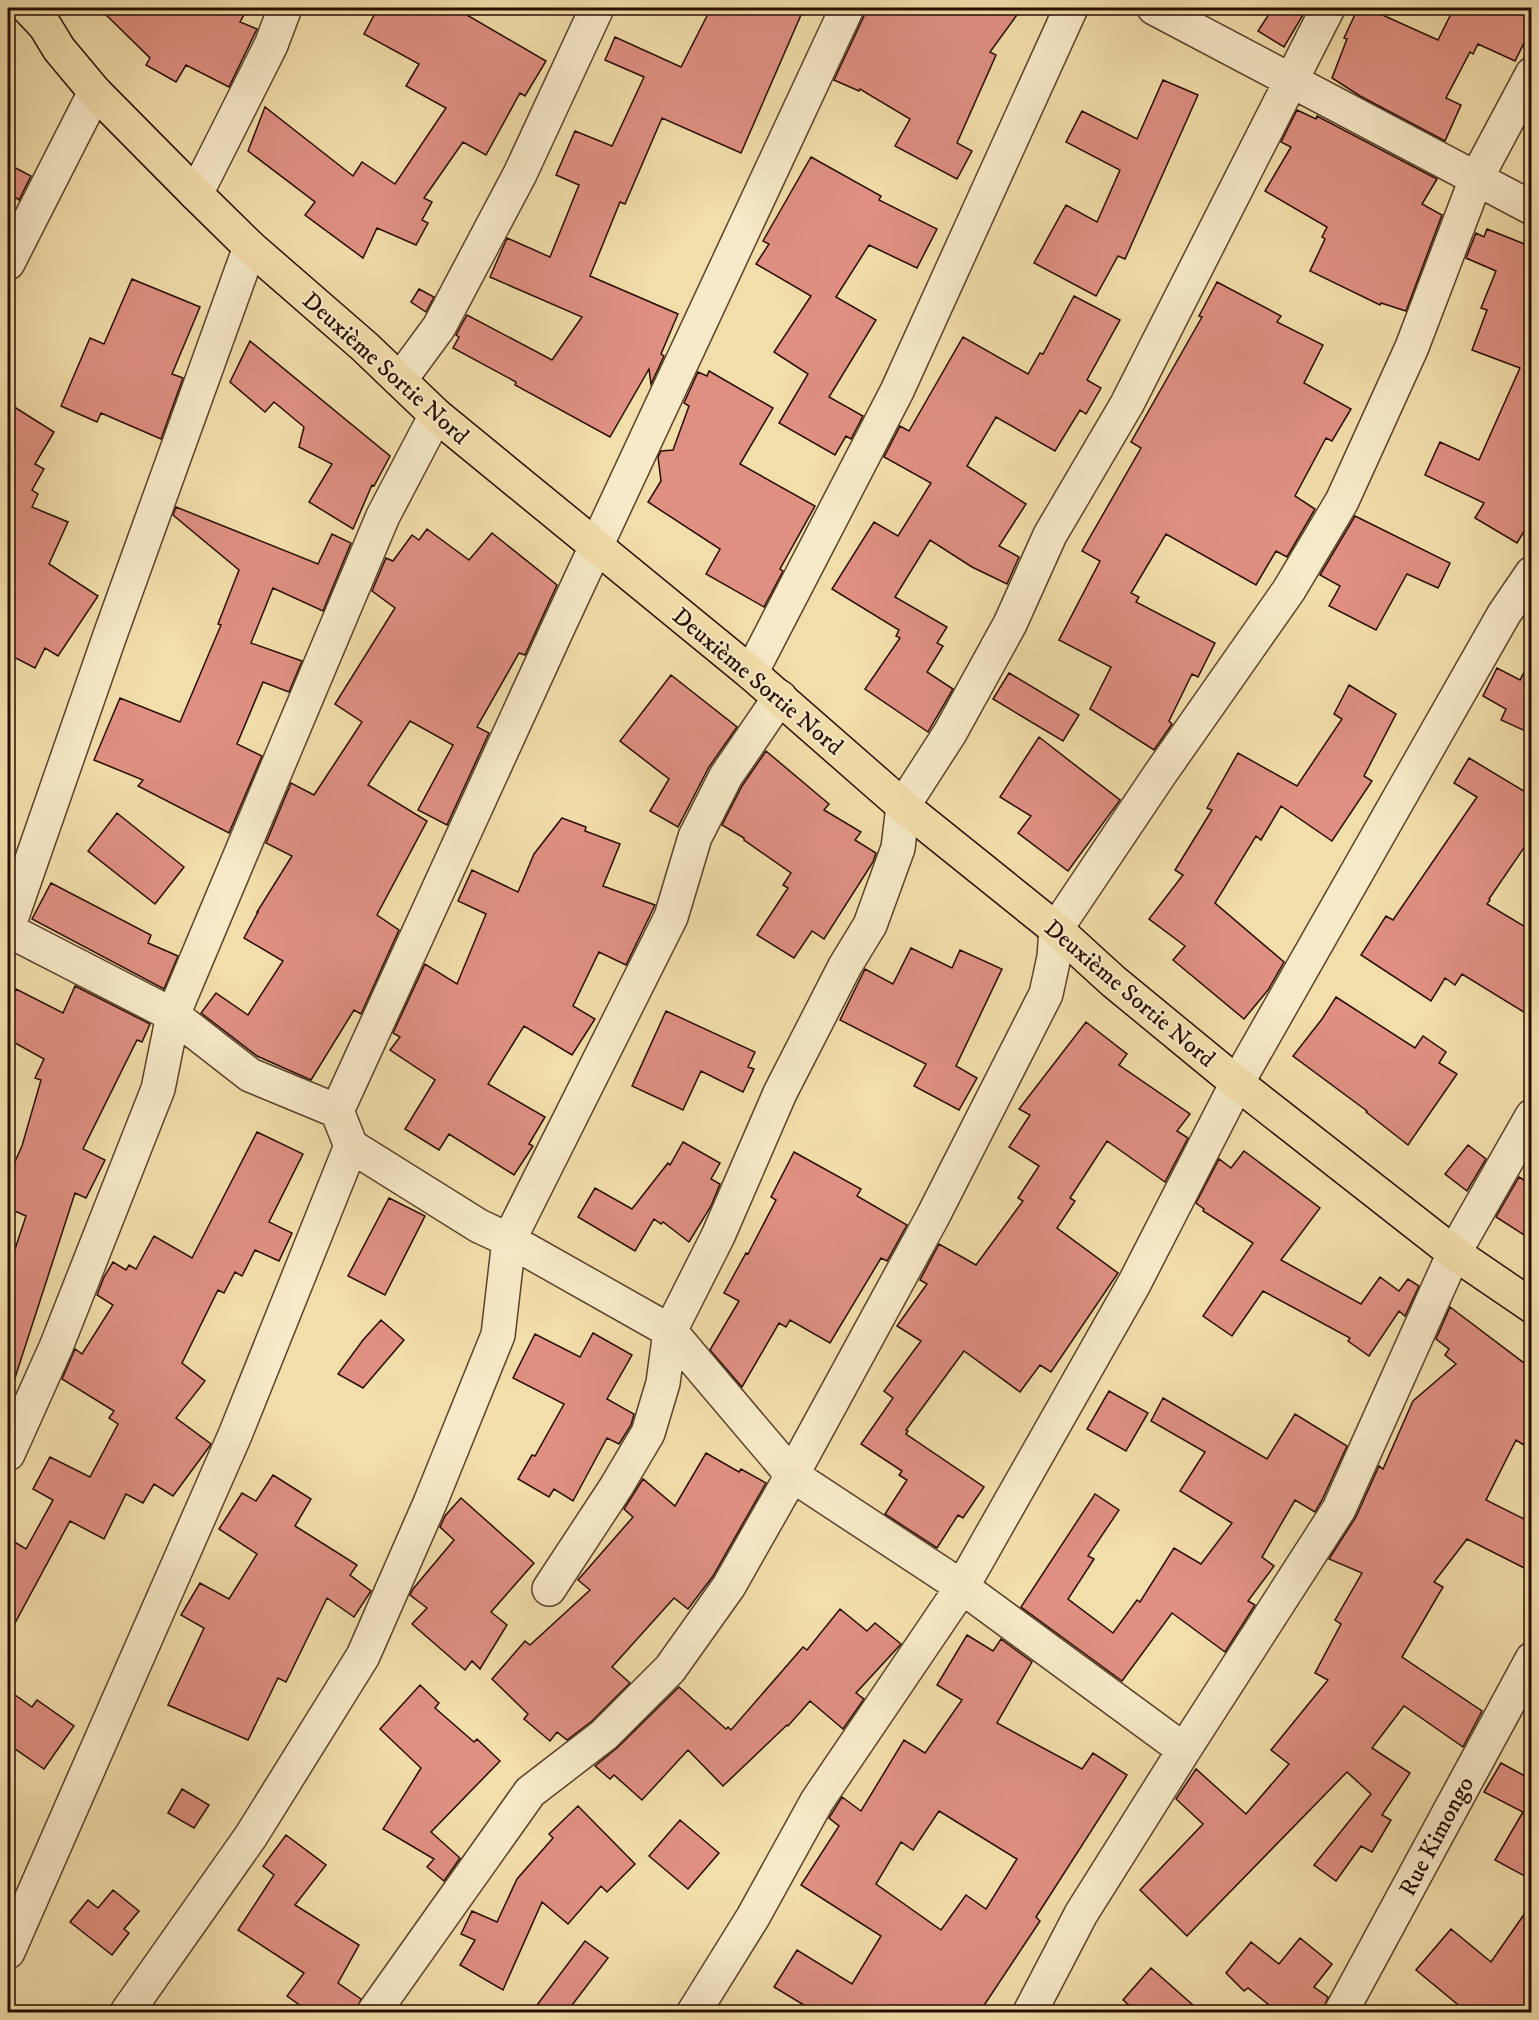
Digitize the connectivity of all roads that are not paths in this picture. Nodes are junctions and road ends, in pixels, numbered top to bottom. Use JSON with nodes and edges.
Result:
{"nodes":[{"id":1,"x":285,"y":8,"type":"edge"},
{"id":2,"x":597,"y":8,"type":"edge"},
{"id":3,"x":847,"y":8,"type":"edge"},
{"id":4,"x":1071,"y":8,"type":"edge"},
{"id":5,"x":1154,"y":8,"type":"edge"},
{"id":6,"x":1328,"y":8,"type":"edge"},
{"id":7,"x":41,"y":14,"type":"edge"},
{"id":8,"x":1532,"y":74,"type":"edge"},
{"id":9,"x":1291,"y":81,"type":"junction"},
{"id":10,"x":95,"y":92,"type":"junction"},
{"id":11,"x":1476,"y":179,"type":"junction"},
{"id":12,"x":196,"y":194,"type":"junction"},
{"id":13,"x":1532,"y":208,"type":"edge"},
{"id":14,"x":250,"y":246,"type":"junction"},
{"id":15,"x":8,"y":263,"type":"edge"},
{"id":16,"x":400,"y":380,"type":"junction"},
{"id":17,"x":436,"y":415,"type":"junction"},
{"id":18,"x":597,"y":547,"type":"junction"},
{"id":19,"x":1532,"y":573,"type":"edge"},
{"id":20,"x":751,"y":673,"type":"junction"},
{"id":21,"x":780,"y":697,"type":"junction"},
{"id":22,"x":903,"y":806,"type":"junction"},
{"id":23,"x":8,"y":929,"type":"edge"},
{"id":24,"x":1056,"y":929,"type":"junction"},
{"id":25,"x":173,"y":1015,"type":"junction"},
{"id":26,"x":1237,"y":1083,"type":"junction"},
{"id":27,"x":337,"y":1111,"type":"junction"},
{"id":28,"x":1532,"y":1116,"type":"edge"},
{"id":29,"x":351,"y":1146,"type":"junction"},
{"id":30,"x":509,"y":1240,"type":"junction"},
{"id":31,"x":1454,"y":1253,"type":"junction"},
{"id":32,"x":1532,"y":1306,"type":"edge"},
{"id":33,"x":670,"y":1331,"type":"junction"},
{"id":34,"x":8,"y":1454,"type":"edge"},
{"id":35,"x":792,"y":1475,"type":"junction"},
{"id":36,"x":962,"y":1587,"type":"junction"},
{"id":37,"x":549,"y":1589,"type":"dead end"},
{"id":38,"x":1532,"y":1659,"type":"edge"},
{"id":39,"x":1184,"y":1749,"type":"junction"},
{"id":40,"x":8,"y":1952,"type":"edge"},
{"id":41,"x":127,"y":2013,"type":"edge"},
{"id":42,"x":374,"y":2013,"type":"edge"},
{"id":43,"x":694,"y":2013,"type":"edge"},
{"id":44,"x":1030,"y":2013,"type":"edge"},
{"id":45,"x":1341,"y":2013,"type":"edge"}],
"edges":[{"from":1,"to":12,"type":"street"},
{"from":2,"to":16,"type":"street"},
{"from":3,"to":18,"type":"street"},
{"from":4,"to":20,"type":"street"},
{"from":5,"to":9,"type":"street"},
{"from":6,"to":9,"type":"street"},
{"from":7,"to":10,"type":"main road","name":"Deuxième Sortie Nord"},
{"from":8,"to":11,"type":"street"},
{"from":9,"to":11,"type":"street"},
{"from":9,"to":22,"type":"street"},
{"from":10,"to":12,"type":"main road","name":"Deuxième Sortie Nord"},
{"from":10,"to":15,"type":"street"},
{"from":11,"to":13,"type":"street"},
{"from":11,"to":24,"type":"street"},
{"from":12,"to":14,"type":"main road","name":"Deuxième Sortie Nord"},
{"from":14,"to":16,"type":"main road","name":"Deuxième Sortie Nord"},
{"from":14,"to":23,"type":"street"},
{"from":16,"to":17,"type":"main road","name":"Deuxième Sortie Nord"},
{"from":17,"to":18,"type":"main road","name":"Deuxième Sortie Nord"},
{"from":17,"to":25,"type":"street"},
{"from":18,"to":20,"type":"main road","name":"Deuxième Sortie Nord"},
{"from":18,"to":27,"type":"street"},
{"from":19,"to":26,"type":"street"},
{"from":20,"to":21,"type":"main road","name":"Deuxième Sortie Nord"},
{"from":21,"to":22,"type":"main road","name":"Deuxième Sortie Nord"},
{"from":21,"to":30,"type":"street"},
{"from":22,"to":24,"type":"main road","name":"Deuxième Sortie Nord"},
{"from":22,"to":33,"type":"street"},
{"from":23,"to":25,"type":"street"},
{"from":24,"to":26,"type":"main road","name":"Deuxième Sortie Nord"},
{"from":24,"to":35,"type":"street"},
{"from":25,"to":27,"type":"street"},
{"from":25,"to":34,"type":"street"},
{"from":26,"to":31,"type":"main road","name":"Deuxième Sortie Nord"},
{"from":26,"to":36,"type":"street"},
{"from":27,"to":29,"type":"street"},
{"from":28,"to":31,"type":"street"},
{"from":29,"to":30,"type":"street"},
{"from":29,"to":40,"type":"street"},
{"from":30,"to":33,"type":"street"},
{"from":30,"to":41,"type":"street"},
{"from":31,"to":32,"type":"main road","name":"Deuxième Sortie Nord"},
{"from":31,"to":39,"type":"street"},
{"from":33,"to":35,"type":"street"},
{"from":33,"to":37,"type":"street"},
{"from":35,"to":36,"type":"street"},
{"from":35,"to":42,"type":"street"},
{"from":36,"to":39,"type":"street"},
{"from":36,"to":43,"type":"street"},
{"from":38,"to":45,"type":"street","name":"Rue Kimongo"},
{"from":39,"to":44,"type":"street"}]}
